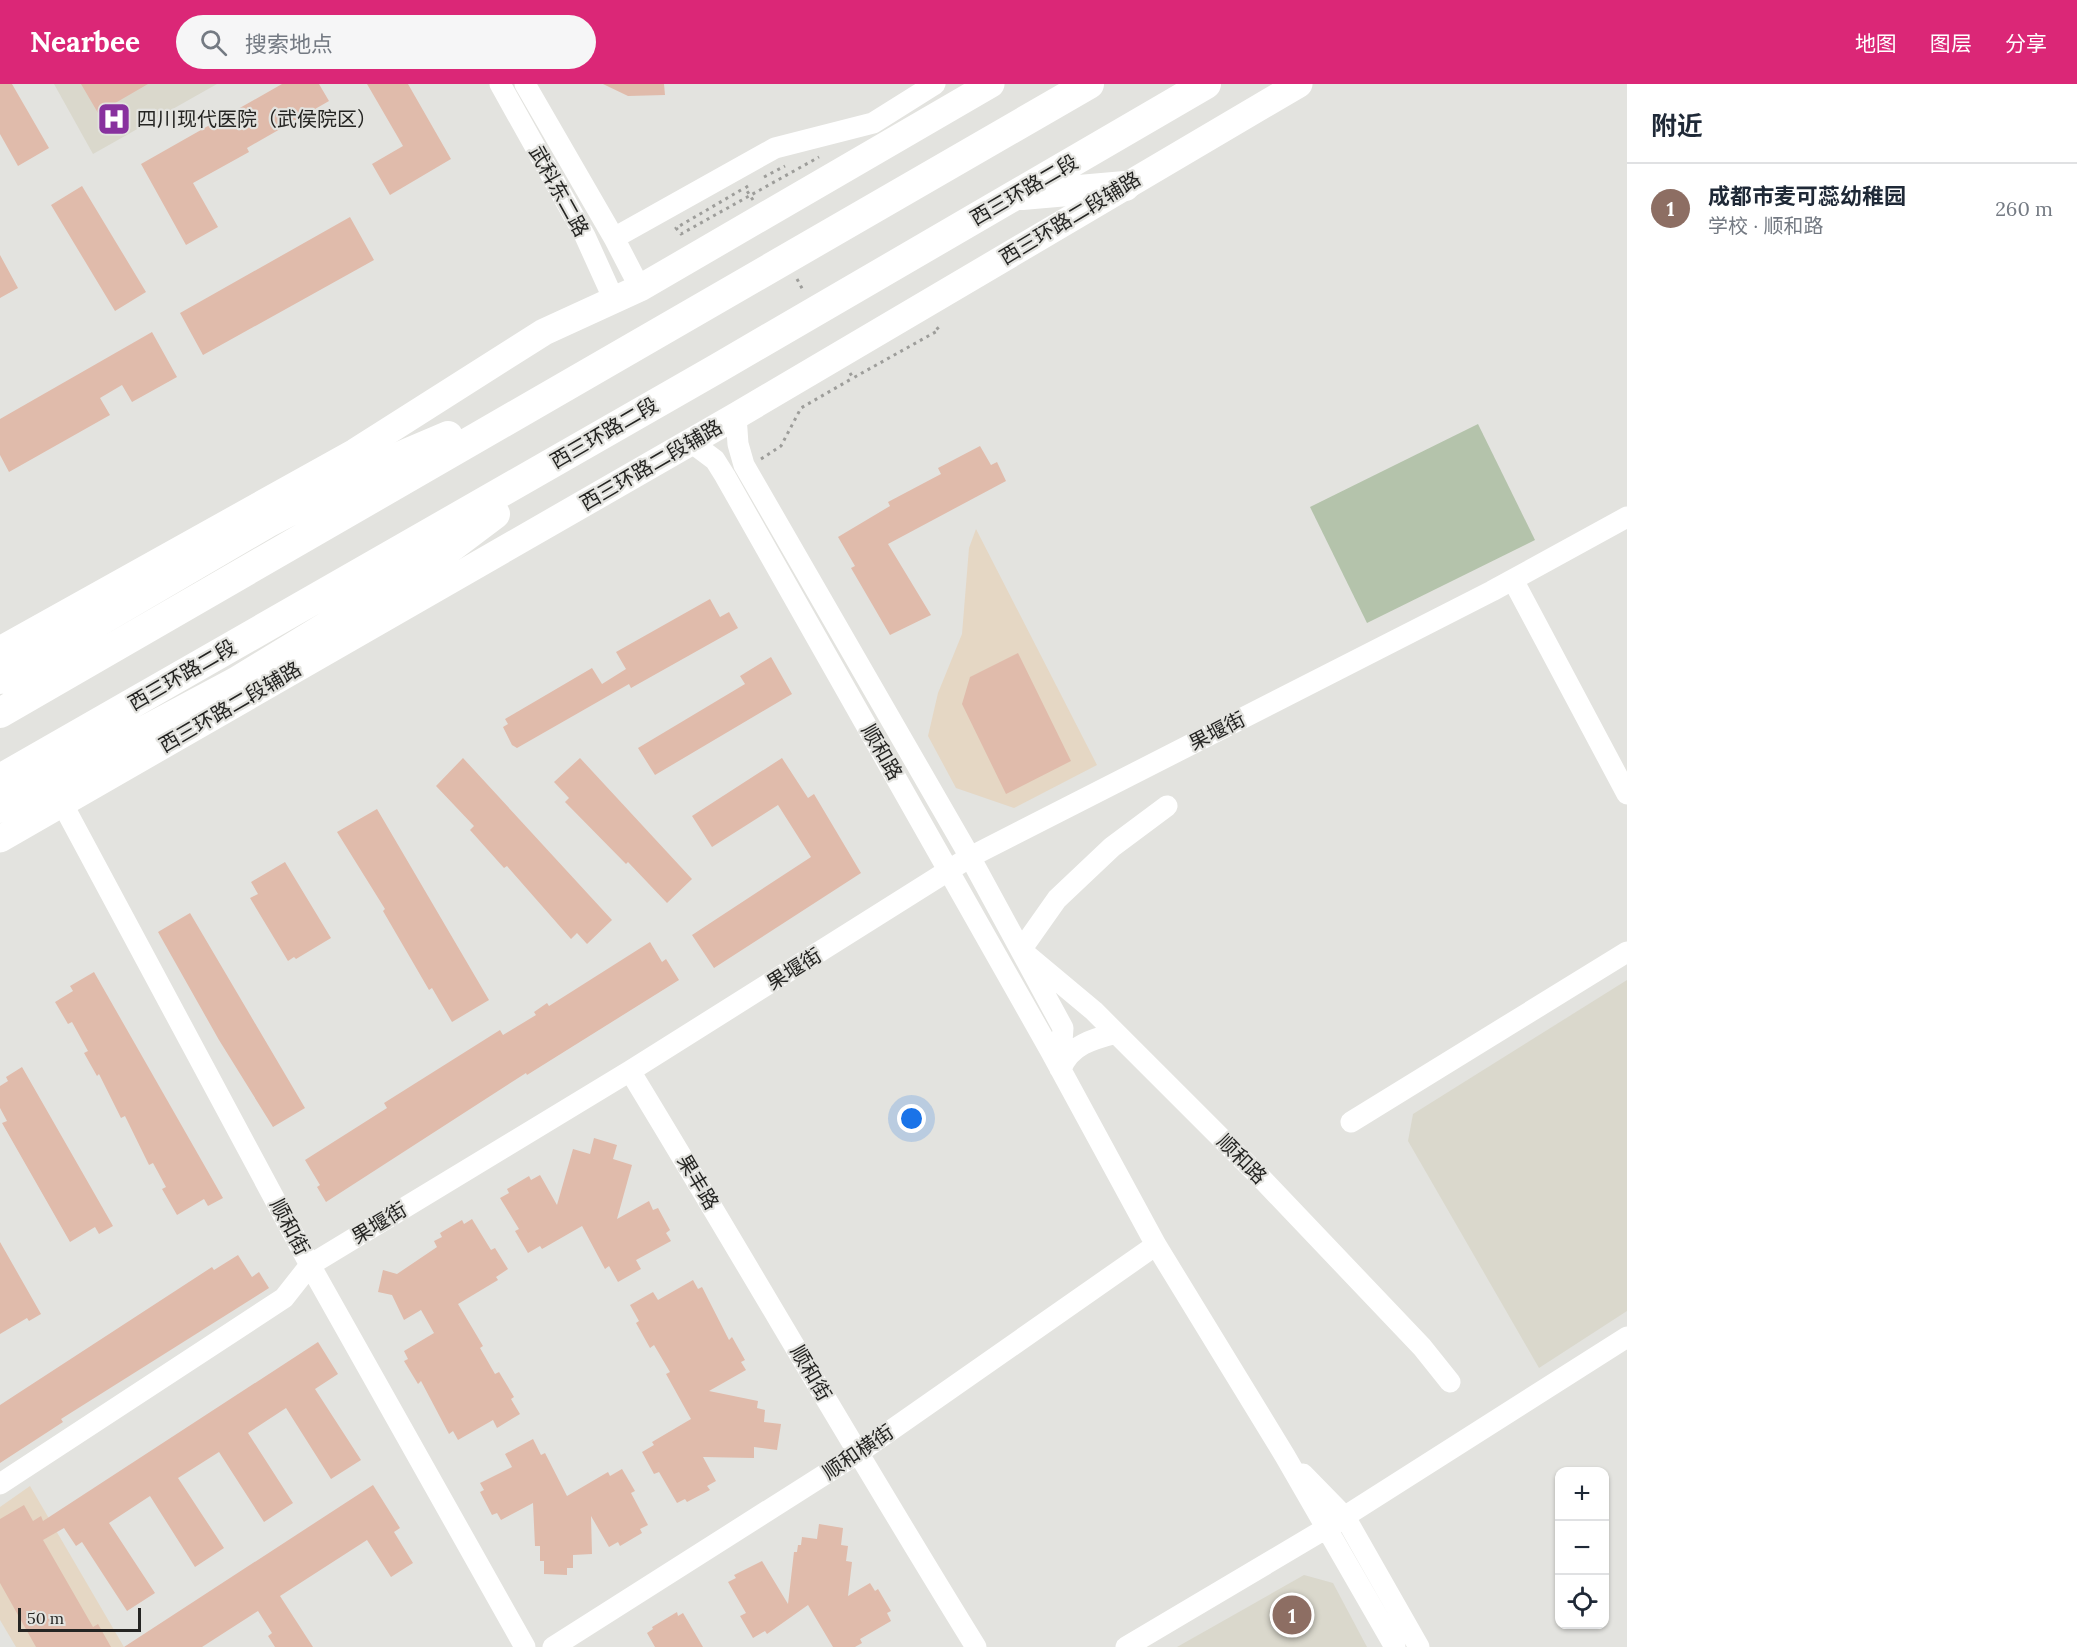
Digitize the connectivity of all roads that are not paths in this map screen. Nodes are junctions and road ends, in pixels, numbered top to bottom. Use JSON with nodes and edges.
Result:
{"nodes":[{"id":1,"x":500,"y":84,"type":"edge"},
{"id":2,"x":525,"y":84,"type":"edge"},
{"id":3,"x":935,"y":84,"type":"edge"},
{"id":4,"x":991,"y":84,"type":"edge"},
{"id":5,"x":1206,"y":84,"type":"edge"},
{"id":6,"x":1299,"y":84,"type":"edge"},
{"id":7,"x":1079,"y":88,"type":"edge"},
{"id":8,"x":1125,"y":186,"type":"junction"},
{"id":9,"x":1013,"y":196,"type":"junction"},
{"id":10,"x":614,"y":238,"type":"junction"},
{"id":11,"x":640,"y":288,"type":"junction"},
{"id":12,"x":614,"y":300,"type":"junction"},
{"id":13,"x":576,"y":381,"type":"junction"},
{"id":14,"x":736,"y":416,"type":"junction"},
{"id":15,"x":605,"y":432,"type":"junction"},
{"id":16,"x":691,"y":442,"type":"junction"},
{"id":17,"x":1627,"y":517,"type":"edge"},
{"id":18,"x":1513,"y":580,"type":"junction"},
{"id":19,"x":0,"y":650,"type":"edge"},
{"id":20,"x":39,"y":657,"type":"junction"},
{"id":21,"x":0,"y":667,"type":"edge"},
{"id":22,"x":0,"y":679,"type":"edge"},
{"id":23,"x":0,"y":714,"type":"edge"},
{"id":24,"x":0,"y":779,"type":"edge"},
{"id":25,"x":27,"y":793,"type":"junction"},
{"id":26,"x":1627,"y":794,"type":"edge"},
{"id":27,"x":62,"y":803,"type":"junction"},
{"id":28,"x":1167,"y":806,"type":"dead end"},
{"id":29,"x":0,"y":808,"type":"edge"},
{"id":30,"x":0,"y":822,"type":"edge"},
{"id":31,"x":0,"y":839,"type":"edge"},
{"id":32,"x":970,"y":857,"type":"junction"},
{"id":33,"x":949,"y":871,"type":"junction"},
{"id":34,"x":1021,"y":950,"type":"junction"},
{"id":35,"x":1627,"y":952,"type":"edge"},
{"id":36,"x":1094,"y":1011,"type":"junction"},
{"id":37,"x":1063,"y":1028,"type":"junction"},
{"id":38,"x":1116,"y":1033,"type":"junction"},
{"id":39,"x":1050,"y":1050,"type":"junction"},
{"id":40,"x":630,"y":1071,"type":"junction"},
{"id":41,"x":1060,"y":1072,"type":"junction"},
{"id":42,"x":1351,"y":1122,"type":"dead end"},
{"id":43,"x":1156,"y":1245,"type":"junction"},
{"id":44,"x":310,"y":1265,"type":"junction"},
{"id":45,"x":765,"y":1293,"type":"joint"},
{"id":46,"x":1627,"y":1337,"type":"edge"},
{"id":47,"x":1450,"y":1382,"type":"dead end"},
{"id":48,"x":857,"y":1454,"type":"junction"},
{"id":49,"x":1285,"y":1456,"type":"junction"},
{"id":50,"x":0,"y":1484,"type":"edge"},
{"id":51,"x":1345,"y":1517,"type":"junction"},
{"id":52,"x":1325,"y":1530,"type":"junction"},
{"id":53,"x":525,"y":1647,"type":"edge"},
{"id":54,"x":552,"y":1647,"type":"edge"},
{"id":55,"x":976,"y":1647,"type":"edge"},
{"id":56,"x":1126,"y":1647,"type":"edge"},
{"id":57,"x":1395,"y":1647,"type":"edge"},
{"id":58,"x":1419,"y":1647,"type":"edge"}],
"edges":[{"from":1,"to":12,"type":"street","name":"武科东二路"},
{"from":2,"to":10,"type":"street","name":"武科东二路"},
{"from":3,"to":10,"type":"street"},
{"from":4,"to":11,"type":"main road"},
{"from":5,"to":9,"type":"highway","name":"西三环路二段"},
{"from":6,"to":8,"type":"main road","name":"西三环路二段辅路"},
{"from":7,"to":13,"type":"highway"},
{"from":8,"to":9,"type":"highway"},
{"from":8,"to":14,"type":"main road","name":"西三环路二段辅路"},
{"from":9,"to":15,"type":"highway","name":"西三环路二段"},
{"from":10,"to":11,"type":"street","name":"武科东二路"},
{"from":11,"to":12,"type":"main road"},
{"from":12,"to":19,"type":"main road"},
{"from":13,"to":20,"type":"highway"},
{"from":13,"to":23,"type":"highway"},
{"from":14,"to":16,"type":"main road","name":"西三环路二段辅路"},
{"from":14,"to":32,"type":"street","name":"顺和路"},
{"from":15,"to":24,"type":"highway","name":"西三环路二段"},
{"from":15,"to":25,"type":"highway"},
{"from":16,"to":27,"type":"main road","name":"西三环路二段辅路"},
{"from":16,"to":33,"type":"street","name":"顺和路"},
{"from":17,"to":18,"type":"street","name":"果堰街"},
{"from":18,"to":26,"type":"street"},
{"from":18,"to":32,"type":"street","name":"果堰街"},
{"from":20,"to":21,"type":"highway"},
{"from":20,"to":22,"type":"highway"},
{"from":25,"to":29,"type":"highway"},
{"from":25,"to":30,"type":"highway"},
{"from":27,"to":31,"type":"main road","name":"西三环路二段辅路"},
{"from":27,"to":44,"type":"street","name":"顺和街"},
{"from":28,"to":34,"type":"street"},
{"from":32,"to":33,"type":"street","name":"果堰街"},
{"from":32,"to":34,"type":"street","name":"顺和路"},
{"from":33,"to":39,"type":"street","name":"顺和路"},
{"from":33,"to":40,"type":"street","name":"果堰街"},
{"from":34,"to":36,"type":"street","name":"顺和路"},
{"from":34,"to":37,"type":"street","name":"顺和路"},
{"from":35,"to":42,"type":"street"},
{"from":36,"to":37,"type":"street"},
{"from":36,"to":38,"type":"street","name":"顺和路"},
{"from":37,"to":39,"type":"street"},
{"from":37,"to":41,"type":"street"},
{"from":38,"to":41,"type":"street"},
{"from":38,"to":47,"type":"street","name":"顺和路"},
{"from":39,"to":41,"type":"street","name":"顺和路"},
{"from":40,"to":44,"type":"street","name":"果堰街"},
{"from":40,"to":45,"type":"street","name":"果丰路"},
{"from":41,"to":43,"type":"street","name":"顺和路"},
{"from":43,"to":48,"type":"street","name":"顺和横街"},
{"from":43,"to":49,"type":"street","name":"顺和路"},
{"from":44,"to":50,"type":"street","name":"果堰街"},
{"from":44,"to":53,"type":"street","name":"顺和街"},
{"from":45,"to":48,"type":"street","name":"顺和街"},
{"from":46,"to":51,"type":"street"},
{"from":48,"to":54,"type":"street","name":"顺和横街"},
{"from":48,"to":55,"type":"street","name":"顺和街"},
{"from":49,"to":51,"type":"street","name":"顺和路"},
{"from":49,"to":52,"type":"street","name":"顺和路"},
{"from":51,"to":52,"type":"street"},
{"from":51,"to":58,"type":"street","name":"顺和路"},
{"from":52,"to":56,"type":"street"},
{"from":52,"to":57,"type":"street","name":"顺和路"}]}
